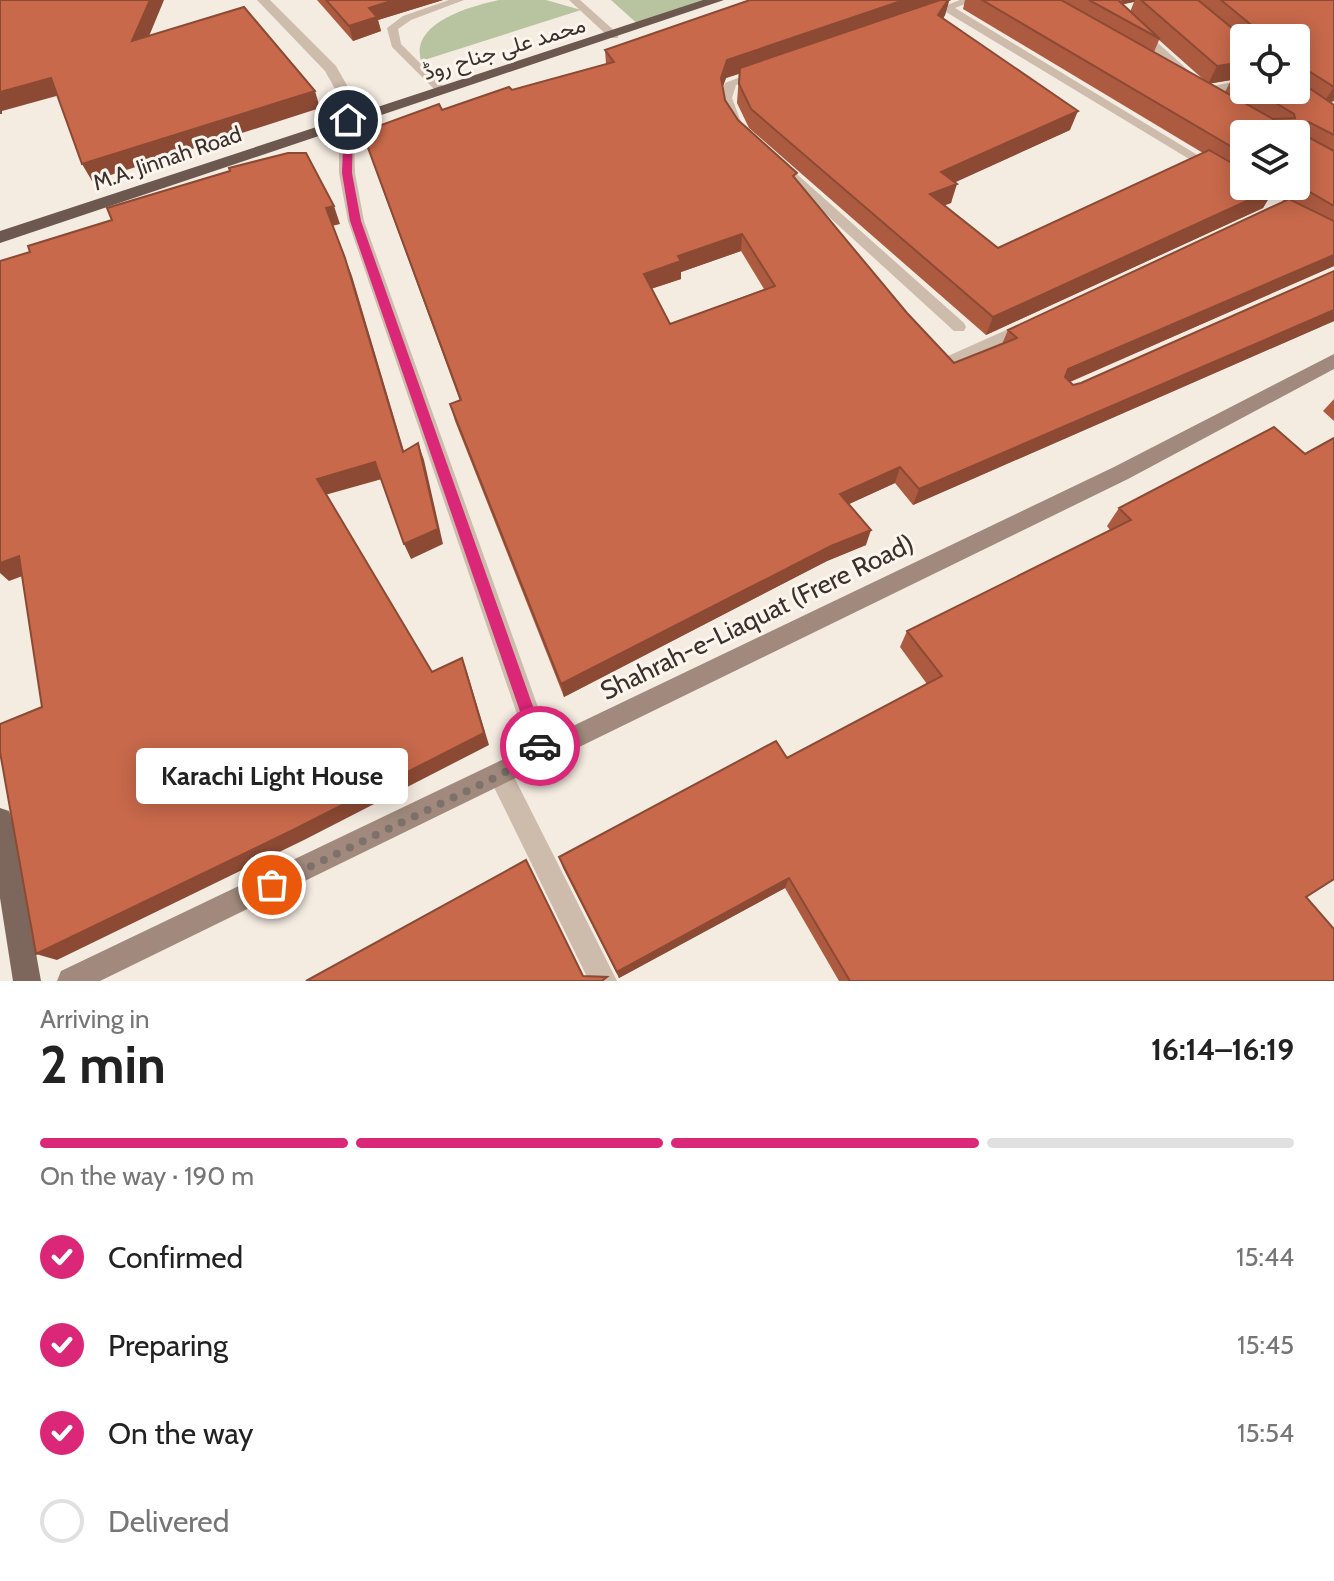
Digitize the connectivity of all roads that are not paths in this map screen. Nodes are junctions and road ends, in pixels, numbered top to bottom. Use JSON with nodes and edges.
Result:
{"nodes":[{"id":1,"x":263,"y":0,"type":"edge"},
{"id":2,"x":459,"y":0,"type":"edge"},
{"id":3,"x":574,"y":0,"type":"edge"},
{"id":4,"x":717,"y":0,"type":"edge"},
{"id":5,"x":970,"y":0,"type":"edge"},
{"id":6,"x":1103,"y":0,"type":"edge"},
{"id":7,"x":947,"y":8,"type":"junction"},
{"id":8,"x":1130,"y":8,"type":"edge"},
{"id":9,"x":1114,"y":10,"type":"junction"},
{"id":10,"x":918,"y":18,"type":"edge"},
{"id":11,"x":614,"y":36,"type":"junction"},
{"id":12,"x":1149,"y":61,"type":"edge"},
{"id":13,"x":774,"y":68,"type":"edge"},
{"id":14,"x":1230,"y":87,"type":"edge"},
{"id":15,"x":441,"y":90,"type":"junction"},
{"id":16,"x":1204,"y":92,"type":"junction"},
{"id":17,"x":1228,"y":106,"type":"edge"},
{"id":18,"x":348,"y":120,"type":"junction"},
{"id":19,"x":743,"y":133,"type":"edge"},
{"id":20,"x":777,"y":164,"type":"edge"},
{"id":21,"x":1224,"y":175,"type":"edge"},
{"id":22,"x":0,"y":237,"type":"edge"},
{"id":23,"x":1042,"y":318,"type":"edge"},
{"id":24,"x":959,"y":327,"type":"dead end"},
{"id":25,"x":953,"y":360,"type":"edge"},
{"id":26,"x":1334,"y":361,"type":"edge"},
{"id":27,"x":542,"y":752,"type":"junction"},
{"id":28,"x":500,"y":775,"type":"junction"},
{"id":29,"x":0,"y":820,"type":"edge"},
{"id":30,"x":27,"y":981,"type":"edge"},
{"id":31,"x":71,"y":981,"type":"edge"},
{"id":32,"x":603,"y":981,"type":"edge"}],
"edges":[{"from":1,"to":18,"type":"street"},
{"from":2,"to":15,"type":"lane"},
{"from":3,"to":11,"type":"lane"},
{"from":4,"to":11,"type":"highway","name":"محمد علی جناح روڈ"},
{"from":5,"to":7,"type":"lane"},
{"from":6,"to":9,"type":"street"},
{"from":7,"to":10,"type":"lane"},
{"from":7,"to":21,"type":"lane"},
{"from":8,"to":9,"type":"lane"},
{"from":9,"to":16,"type":"street"},
{"from":11,"to":15,"type":"highway","name":"محمد علی جناح روڈ"},
{"from":12,"to":16,"type":"street"},
{"from":13,"to":19,"type":"lane"},
{"from":14,"to":16,"type":"street"},
{"from":15,"to":18,"type":"highway","name":"محمد علی جناح روڈ"},
{"from":16,"to":17,"type":"street"},
{"from":18,"to":22,"type":"highway","name":"M.A. Jinnah Road"},
{"from":18,"to":27,"type":"street"},
{"from":20,"to":24,"type":"lane"},
{"from":23,"to":25,"type":"lane"},
{"from":26,"to":27,"type":"main road","name":"Shahrah-e-Liaquat (Frere Road)"},
{"from":27,"to":28,"type":"main road","name":"Shahrah-e-Liaquat (Frere Road)"},
{"from":28,"to":31,"type":"main road","name":"Shahrah-e-Liaquat (Frere Road)"},
{"from":28,"to":32,"type":"street"},
{"from":29,"to":30,"type":"main road"}]}
